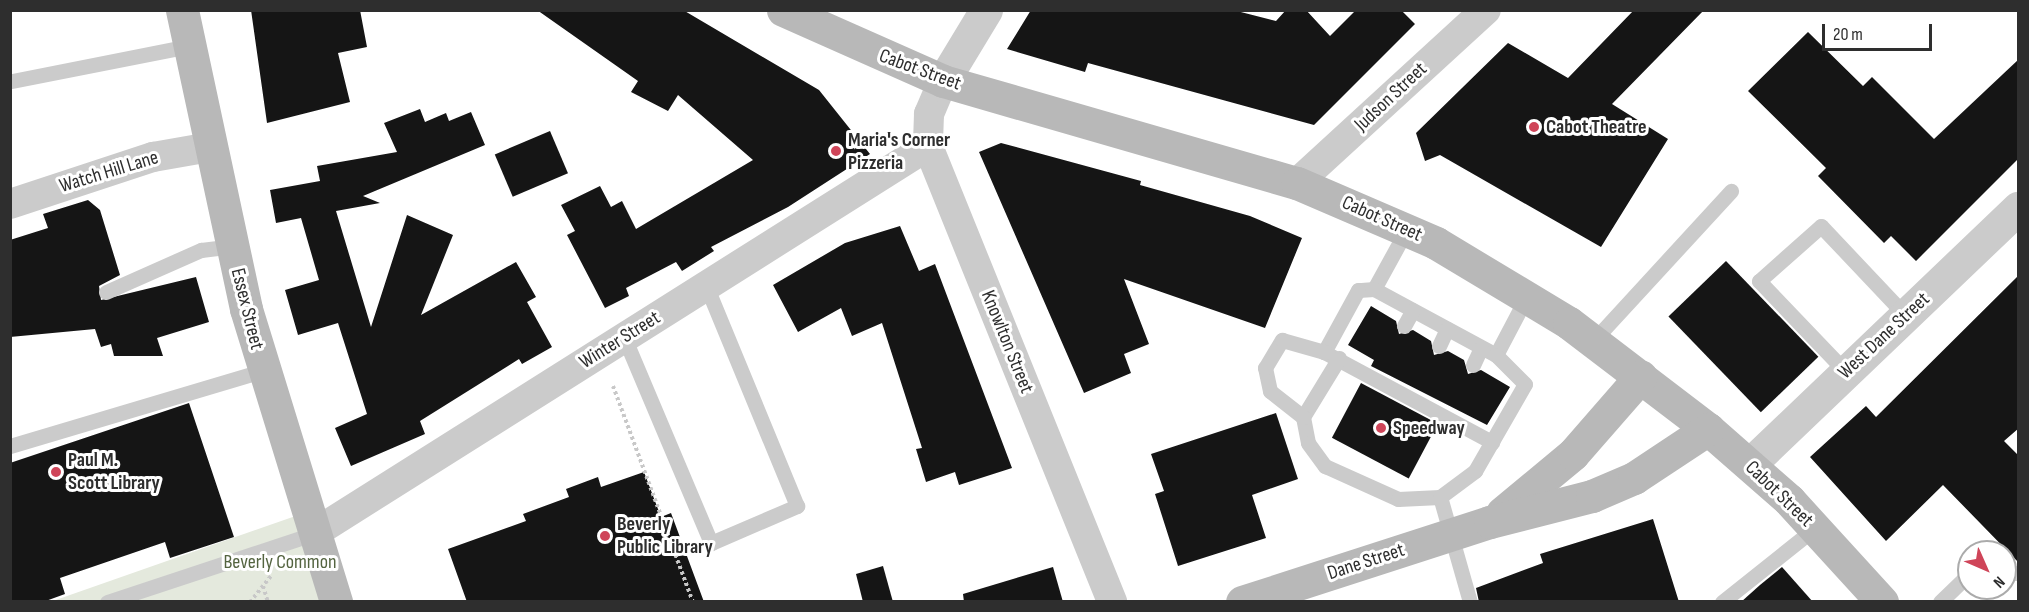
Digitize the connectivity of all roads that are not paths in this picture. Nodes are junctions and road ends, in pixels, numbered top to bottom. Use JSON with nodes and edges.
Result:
{"nodes":[{"id":1,"x":182,"y":10,"type":"edge"},
{"id":2,"x":783,"y":10,"type":"edge"},
{"id":3,"x":986,"y":10,"type":"edge"},
{"id":4,"x":1486,"y":10,"type":"edge"},
{"id":5,"x":189,"y":46,"type":"junction"},
{"id":6,"x":12,"y":81,"type":"edge"},
{"id":7,"x":943,"y":81,"type":"junction"},
{"id":8,"x":928,"y":146,"type":"junction"},
{"id":9,"x":210,"y":147,"type":"junction"},
{"id":10,"x":1297,"y":183,"type":"junction"},
{"id":11,"x":1731,"y":190,"type":"dead end"},
{"id":12,"x":10,"y":204,"type":"edge"},
{"id":13,"x":2019,"y":208,"type":"edge"},
{"id":14,"x":1407,"y":229,"type":"junction"},
{"id":15,"x":232,"y":246,"type":"junction"},
{"id":16,"x":706,"y":285,"type":"junction"},
{"id":17,"x":1374,"y":290,"type":"junction"},
{"id":18,"x":106,"y":292,"type":"dead end"},
{"id":19,"x":1527,"y":296,"type":"junction"},
{"id":20,"x":1413,"y":310,"type":"junction"},
{"id":21,"x":1906,"y":316,"type":"junction"},
{"id":22,"x":1404,"y":326,"type":"dead end"},
{"id":23,"x":1447,"y":329,"type":"junction"},
{"id":24,"x":1593,"y":341,"type":"junction"},
{"id":25,"x":612,"y":345,"type":"junction"},
{"id":26,"x":1439,"y":346,"type":"dead end"},
{"id":27,"x":1481,"y":348,"type":"junction"},
{"id":28,"x":1324,"y":352,"type":"junction"},
{"id":29,"x":1496,"y":355,"type":"junction"},
{"id":30,"x":1339,"y":358,"type":"junction"},
{"id":31,"x":1473,"y":365,"type":"dead end"},
{"id":32,"x":262,"y":371,"type":"junction"},
{"id":33,"x":1846,"y":372,"type":"junction"},
{"id":34,"x":1641,"y":376,"type":"junction"},
{"id":35,"x":1303,"y":417,"type":"junction"},
{"id":36,"x":1708,"y":429,"type":"junction"},
{"id":37,"x":1492,"y":442,"type":"junction"},
{"id":38,"x":10,"y":446,"type":"edge"},
{"id":39,"x":1750,"y":464,"type":"junction"},
{"id":40,"x":1440,"y":497,"type":"junction"},
{"id":41,"x":1490,"y":522,"type":"junction"},
{"id":42,"x":1815,"y":528,"type":"junction"},
{"id":43,"x":313,"y":534,"type":"junction"},
{"id":44,"x":1447,"y":536,"type":"junction"},
{"id":45,"x":1957,"y":586,"type":"edge"},
{"id":46,"x":107,"y":602,"type":"edge"},
{"id":47,"x":336,"y":602,"type":"edge"},
{"id":48,"x":1112,"y":602,"type":"edge"},
{"id":49,"x":1242,"y":602,"type":"edge"},
{"id":50,"x":1470,"y":602,"type":"edge"},
{"id":51,"x":1722,"y":602,"type":"edge"},
{"id":52,"x":1882,"y":602,"type":"edge"},
{"id":53,"x":1940,"y":602,"type":"edge"}],
"edges":[{"from":1,"to":5,"type":"main road","name":"Essex Street"},
{"from":2,"to":7,"type":"main road","name":"Cabot Street"},
{"from":3,"to":7,"type":"street"},
{"from":4,"to":10,"type":"street","name":"Judson Street"},
{"from":5,"to":6,"type":"lane"},
{"from":5,"to":9,"type":"main road","name":"Essex Street"},
{"from":7,"to":8,"type":"street","name":"Knowlton Street"},
{"from":7,"to":10,"type":"main road","name":"Cabot Street"},
{"from":8,"to":16,"type":"street","name":"Winter Street"},
{"from":8,"to":48,"type":"street","name":"Knowlton Street"},
{"from":9,"to":12,"type":"street","name":"Watch Hill Lane"},
{"from":9,"to":15,"type":"main road","name":"Essex Street"},
{"from":10,"to":14,"type":"main road","name":"Cabot Street"},
{"from":11,"to":24,"type":"lane"},
{"from":13,"to":21,"type":"street","name":"West Dane Street"},
{"from":14,"to":17,"type":"lane"},
{"from":14,"to":19,"type":"main road","name":"Cabot Street"},
{"from":15,"to":18,"type":"lane"},
{"from":15,"to":32,"type":"main road","name":"Essex Street"},
{"from":16,"to":25,"type":"street","name":"Winter Street"},
{"from":16,"to":25,"type":"lane"},
{"from":17,"to":20,"type":"lane"},
{"from":17,"to":28,"type":"lane"},
{"from":19,"to":24,"type":"main road","name":"Cabot Street"},
{"from":19,"to":29,"type":"lane"},
{"from":20,"to":22,"type":"lane"},
{"from":20,"to":23,"type":"lane"},
{"from":21,"to":33,"type":"street","name":"West Dane Street"},
{"from":21,"to":33,"type":"lane"},
{"from":23,"to":26,"type":"lane"},
{"from":23,"to":27,"type":"lane"},
{"from":24,"to":34,"type":"main road","name":"Cabot Street"},
{"from":25,"to":43,"type":"street","name":"Winter Street"},
{"from":27,"to":29,"type":"lane"},
{"from":27,"to":31,"type":"lane"},
{"from":28,"to":30,"type":"lane"},
{"from":28,"to":35,"type":"lane"},
{"from":29,"to":37,"type":"lane"},
{"from":30,"to":35,"type":"lane"},
{"from":30,"to":37,"type":"lane"},
{"from":32,"to":38,"type":"lane"},
{"from":32,"to":43,"type":"main road","name":"Essex Street"},
{"from":33,"to":39,"type":"street","name":"West Dane Street"},
{"from":34,"to":36,"type":"main road","name":"Cabot Street"},
{"from":34,"to":41,"type":"main road","name":"Dane Street"},
{"from":35,"to":40,"type":"lane"},
{"from":36,"to":39,"type":"main road","name":"Cabot Street"},
{"from":36,"to":41,"type":"main road","name":"Dane Street"},
{"from":37,"to":40,"type":"lane"},
{"from":39,"to":42,"type":"main road","name":"Cabot Street"},
{"from":40,"to":44,"type":"lane"},
{"from":41,"to":44,"type":"main road","name":"Dane Street"},
{"from":42,"to":51,"type":"lane"},
{"from":42,"to":52,"type":"main road","name":"Cabot Street"},
{"from":43,"to":46,"type":"lane"},
{"from":43,"to":47,"type":"main road","name":"Essex Street"},
{"from":44,"to":49,"type":"main road","name":"Dane Street"},
{"from":44,"to":50,"type":"lane"},
{"from":45,"to":53,"type":"lane"}]}
